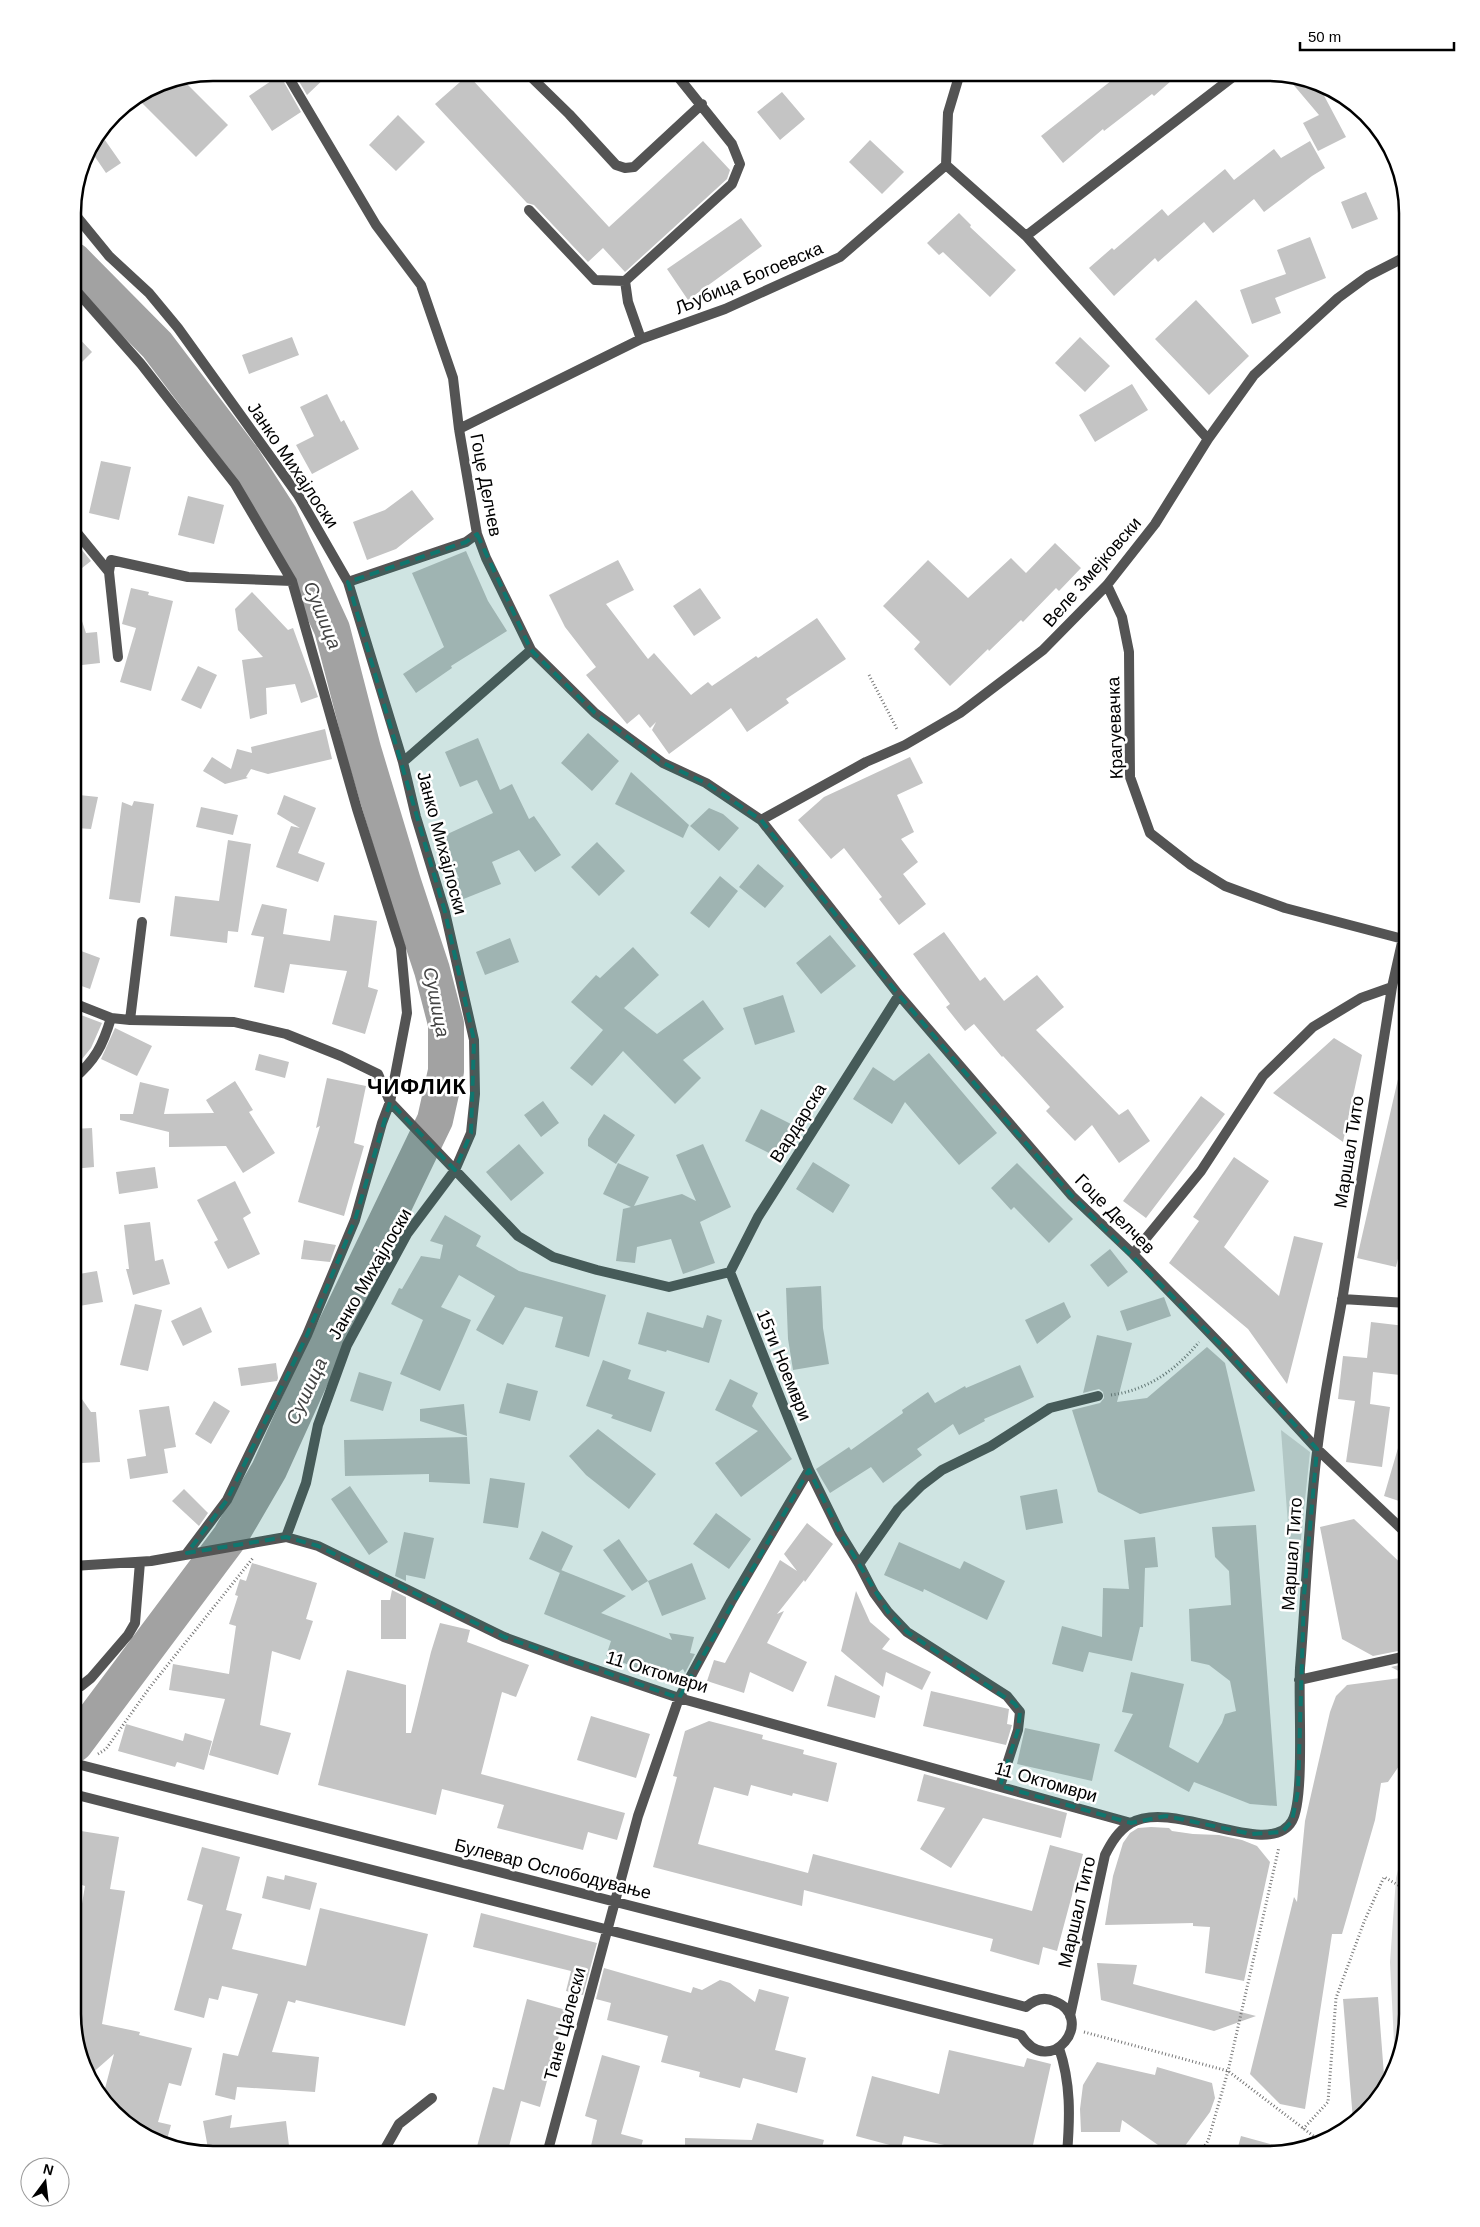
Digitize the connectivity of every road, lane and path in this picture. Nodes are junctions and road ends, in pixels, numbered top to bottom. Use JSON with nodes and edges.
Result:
{"nodes":[{"id":1,"x":291,"y":81,"type":"edge"},
{"id":2,"x":536,"y":81,"type":"edge"},
{"id":3,"x":682,"y":81,"type":"edge"},
{"id":4,"x":957,"y":82,"type":"edge"},
{"id":5,"x":1226,"y":82,"type":"edge"},
{"id":6,"x":702,"y":104,"type":"junction"},
{"id":7,"x":946,"y":165,"type":"junction"},
{"id":8,"x":529,"y":210,"type":"dead end"},
{"id":9,"x":82,"y":223,"type":"edge"},
{"id":10,"x":1026,"y":236,"type":"junction"},
{"id":11,"x":1399,"y":260,"type":"edge"},
{"id":12,"x":625,"y":281,"type":"junction"},
{"id":13,"x":82,"y":297,"type":"edge"},
{"id":14,"x":641,"y":339,"type":"junction"},
{"id":15,"x":459,"y":428,"type":"junction"},
{"id":16,"x":1208,"y":439,"type":"junction"},
{"id":17,"x":477,"y":534,"type":"junction"},
{"id":18,"x":82,"y":538,"type":"edge"},
{"id":19,"x":110,"y":572,"type":"junction"},
{"id":20,"x":292,"y":581,"type":"junction"},
{"id":21,"x":348,"y":582,"type":"junction"},
{"id":22,"x":1107,"y":584,"type":"junction"},
{"id":23,"x":531,"y":650,"type":"junction"},
{"id":24,"x":118,"y":657,"type":"dead end"},
{"id":25,"x":869,"y":675,"type":"dead end"},
{"id":26,"x":906,"y":745,"type":"junction"},
{"id":27,"x":403,"y":762,"type":"junction"},
{"id":28,"x":761,"y":820,"type":"junction"},
{"id":29,"x":142,"y":922,"type":"dead end"},
{"id":30,"x":1399,"y":938,"type":"edge"},
{"id":31,"x":1399,"y":956,"type":"edge"},
{"id":32,"x":1392,"y":987,"type":"junction"},
{"id":33,"x":898,"y":995,"type":"junction"},
{"id":34,"x":82,"y":1006,"type":"edge"},
{"id":35,"x":111,"y":1018,"type":"junction"},
{"id":36,"x":130,"y":1020,"type":"junction"},
{"id":37,"x":82,"y":1072,"type":"edge"},
{"id":38,"x":390,"y":1102,"type":"junction"},
{"id":39,"x":455,"y":1170,"type":"junction"},
{"id":40,"x":1133,"y":1254,"type":"junction"},
{"id":41,"x":730,"y":1272,"type":"junction"},
{"id":42,"x":1342,"y":1299,"type":"junction"},
{"id":43,"x":1399,"y":1302,"type":"edge"},
{"id":44,"x":1208,"y":1332,"type":"junction"},
{"id":45,"x":1098,"y":1396,"type":"joint"},
{"id":46,"x":1317,"y":1449,"type":"junction"},
{"id":47,"x":809,"y":1470,"type":"junction"},
{"id":48,"x":1399,"y":1526,"type":"edge"},
{"id":49,"x":286,"y":1537,"type":"junction"},
{"id":50,"x":266,"y":1541,"type":"junction"},
{"id":51,"x":187,"y":1553,"type":"junction"},
{"id":52,"x":140,"y":1562,"type":"junction"},
{"id":53,"x":859,"y":1564,"type":"junction"},
{"id":54,"x":81,"y":1566,"type":"edge"},
{"id":55,"x":1399,"y":1658,"type":"edge"},
{"id":56,"x":1300,"y":1680,"type":"junction"},
{"id":57,"x":81,"y":1686,"type":"edge"},
{"id":58,"x":679,"y":1698,"type":"junction"},
{"id":59,"x":92,"y":1753,"type":"dead end"},
{"id":60,"x":81,"y":1765,"type":"edge"},
{"id":61,"x":1000,"y":1786,"type":"junction"},
{"id":62,"x":81,"y":1796,"type":"edge"},
{"id":63,"x":1131,"y":1823,"type":"junction"},
{"id":64,"x":1282,"y":1832,"type":"junction"},
{"id":65,"x":1399,"y":1885,"type":"edge"},
{"id":66,"x":615,"y":1902,"type":"junction"},
{"id":67,"x":608,"y":1929,"type":"junction"},
{"id":68,"x":1070,"y":2016,"type":"junction"},
{"id":69,"x":1081,"y":2031,"type":"dead end"},
{"id":70,"x":1059,"y":2048,"type":"junction"},
{"id":71,"x":1228,"y":2071,"type":"junction"},
{"id":72,"x":432,"y":2098,"type":"dead end"},
{"id":73,"x":1303,"y":2129,"type":"junction"},
{"id":74,"x":1313,"y":2137,"type":"edge"},
{"id":75,"x":387,"y":2145,"type":"edge"},
{"id":76,"x":549,"y":2145,"type":"edge"},
{"id":77,"x":1068,"y":2146,"type":"edge"},
{"id":78,"x":1205,"y":2146,"type":"edge"}],
"edges":[{"from":1,"to":15,"type":"street","name":"Гоце Делчев"},
{"from":2,"to":6,"type":"street"},
{"from":3,"to":6,"type":"street"},
{"from":4,"to":7,"type":"street"},
{"from":5,"to":10,"type":"street"},
{"from":6,"to":12,"type":"street"},
{"from":7,"to":10,"type":"street"},
{"from":7,"to":14,"type":"street","name":"Љубица Богоевска"},
{"from":8,"to":12,"type":"street"},
{"from":9,"to":21,"type":"street","name":"Јанко Михајлоски"},
{"from":10,"to":16,"type":"street"},
{"from":11,"to":16,"type":"street","name":"Веле Змејковски"},
{"from":12,"to":14,"type":"street"},
{"from":13,"to":20,"type":"street","name":"Јанко Михајлоски"},
{"from":14,"to":15,"type":"street","name":"Љубица Богоевска"},
{"from":15,"to":17,"type":"street","name":"Гоце Делчев"},
{"from":16,"to":22,"type":"street","name":"Веле Змејковски"},
{"from":17,"to":21,"type":"street"},
{"from":17,"to":23,"type":"street","name":"Гоце Делчев"},
{"from":18,"to":19,"type":"street"},
{"from":19,"to":20,"type":"street"},
{"from":19,"to":24,"type":"street"},
{"from":20,"to":38,"type":"street","name":"Јанко Михајлоски"},
{"from":21,"to":27,"type":"street","name":"Јанко Михајлоски"},
{"from":22,"to":26,"type":"street","name":"Веле Змејковски"},
{"from":22,"to":30,"type":"street","name":"Крагуевачка"},
{"from":23,"to":27,"type":"street"},
{"from":23,"to":28,"type":"street","name":"Гоце Делчев"},
{"from":25,"to":26,"type":"path"},
{"from":26,"to":28,"type":"street","name":"Веле Змејковски"},
{"from":27,"to":39,"type":"street","name":"Јанко Михајлоски"},
{"from":28,"to":33,"type":"street","name":"Гоце Делчев"},
{"from":29,"to":36,"type":"street"},
{"from":31,"to":32,"type":"street","name":"Маршал Тито"},
{"from":32,"to":40,"type":"street"},
{"from":32,"to":42,"type":"street","name":"Маршал Тито"},
{"from":33,"to":40,"type":"street","name":"Гоце Делчев"},
{"from":33,"to":41,"type":"street","name":"Вардарска"},
{"from":34,"to":35,"type":"street"},
{"from":35,"to":36,"type":"street"},
{"from":35,"to":37,"type":"street"},
{"from":36,"to":38,"type":"street"},
{"from":38,"to":39,"type":"street"},
{"from":38,"to":51,"type":"street","name":"Јанко Михајлоски"},
{"from":39,"to":41,"type":"street"},
{"from":39,"to":49,"type":"street","name":"Јанко Михајлоски"},
{"from":40,"to":44,"type":"street","name":"Гоце Делчев"},
{"from":41,"to":47,"type":"street","name":"15ти Ноември"},
{"from":42,"to":43,"type":"street"},
{"from":42,"to":46,"type":"street","name":"Маршал Тито"},
{"from":44,"to":45,"type":"path"},
{"from":44,"to":46,"type":"street","name":"Гоце Делчев"},
{"from":45,"to":53,"type":"street"},
{"from":46,"to":48,"type":"street","name":"Гоце Делчев"},
{"from":46,"to":56,"type":"street","name":"Маршал Тито"},
{"from":47,"to":53,"type":"street","name":"15ти Ноември"},
{"from":47,"to":58,"type":"street","name":"Тане Цалески"},
{"from":49,"to":50,"type":"street","name":"11 Октомври"},
{"from":49,"to":58,"type":"street","name":"11 Октомври"},
{"from":50,"to":51,"type":"street","name":"11 Октомври"},
{"from":50,"to":59,"type":"path"},
{"from":51,"to":52,"type":"street"},
{"from":52,"to":54,"type":"street"},
{"from":52,"to":57,"type":"street"},
{"from":53,"to":61,"type":"street","name":"15ти Ноември"},
{"from":55,"to":56,"type":"street"},
{"from":56,"to":64,"type":"street","name":"Маршал Тито"},
{"from":58,"to":61,"type":"street","name":"11 Октомври"},
{"from":58,"to":66,"type":"street","name":"Тане Цалески"},
{"from":60,"to":66,"type":"street","name":"Булевар Ослободување"},
{"from":61,"to":63,"type":"street","name":"11 Октомври"},
{"from":62,"to":67,"type":"street"},
{"from":63,"to":64,"type":"street","name":"Маршал Тито"},
{"from":63,"to":68,"type":"street","name":"Маршал Тито"},
{"from":64,"to":71,"type":"path"},
{"from":65,"to":73,"type":"path"},
{"from":66,"to":67,"type":"street","name":"Тане Цалески"},
{"from":66,"to":68,"type":"street","name":"Булевар Ослободување"},
{"from":67,"to":70,"type":"street"},
{"from":67,"to":76,"type":"street","name":"Тане Цалески"},
{"from":68,"to":70,"type":"street","name":"Маршал Тито"},
{"from":69,"to":71,"type":"path"},
{"from":70,"to":77,"type":"street"},
{"from":71,"to":73,"type":"path"},
{"from":71,"to":78,"type":"path"},
{"from":72,"to":75,"type":"street"},
{"from":73,"to":74,"type":"path"}]}
